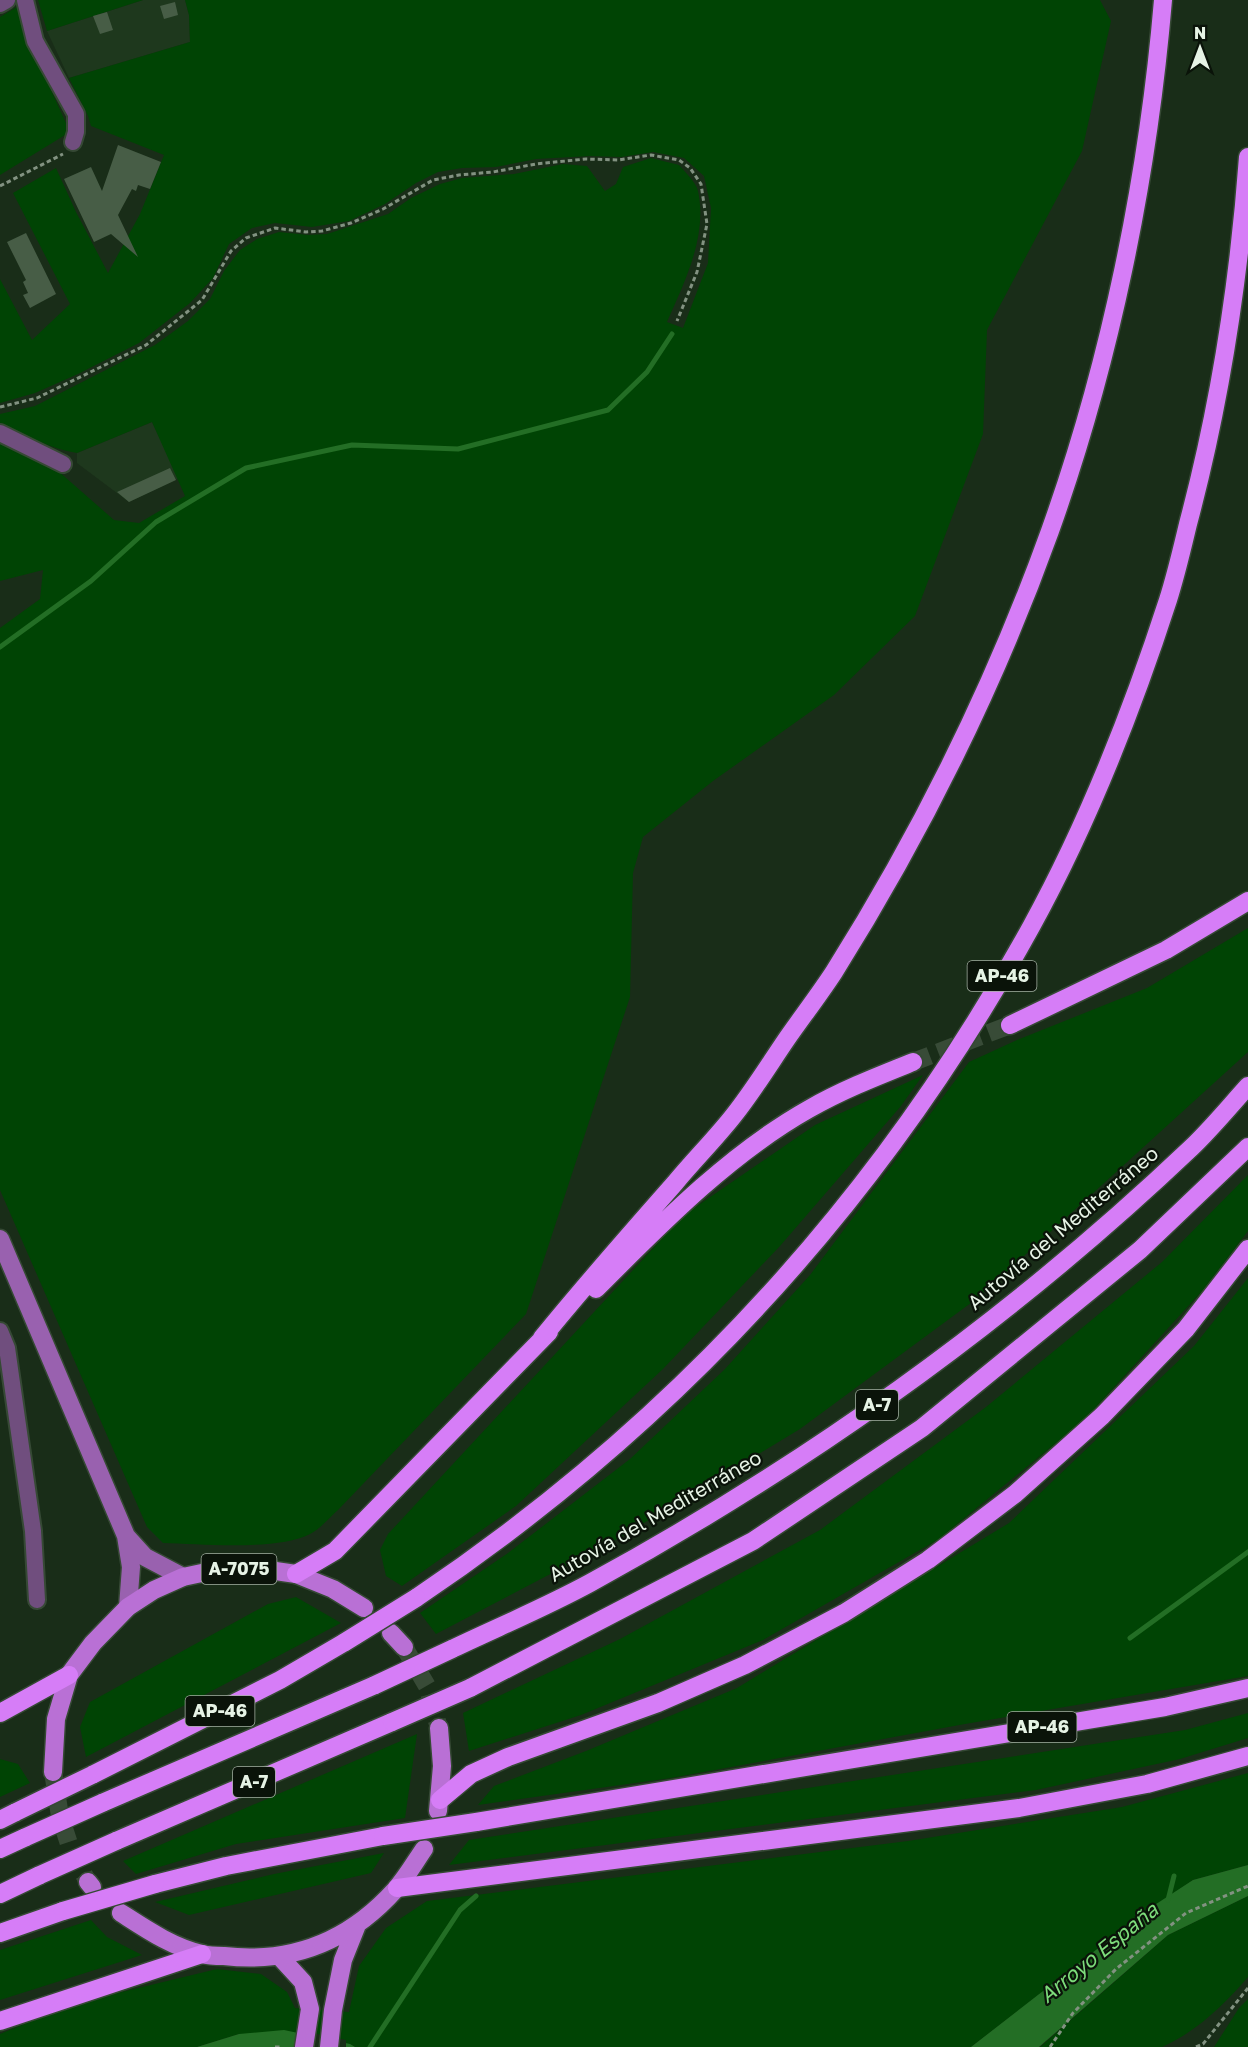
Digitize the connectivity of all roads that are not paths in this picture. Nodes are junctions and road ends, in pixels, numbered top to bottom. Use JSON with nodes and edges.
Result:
{"nodes":[{"id":1,"x":7,"y":0,"type":"edge"},
{"id":2,"x":25,"y":0,"type":"edge"},
{"id":3,"x":1162,"y":0,"type":"edge"},
{"id":4,"x":0,"y":4,"type":"edge"},
{"id":5,"x":73,"y":142,"type":"road end"},
{"id":6,"x":1248,"y":157,"type":"edge"},
{"id":7,"x":0,"y":433,"type":"edge"},
{"id":8,"x":63,"y":464,"type":"dead end"},
{"id":9,"x":1248,"y":901,"type":"edge"},
{"id":10,"x":1010,"y":1025,"type":"tunnel mouth"},
{"id":11,"x":913,"y":1062,"type":"tunnel mouth"},
{"id":12,"x":1248,"y":1086,"type":"edge"},
{"id":13,"x":1248,"y":1146,"type":"edge"},
{"id":14,"x":0,"y":1239,"type":"edge"},
{"id":15,"x":1248,"y":1249,"type":"edge"},
{"id":16,"x":0,"y":1330,"type":"edge"},
{"id":17,"x":542,"y":1338,"type":"junction"},
{"id":18,"x":126,"y":1536,"type":"junction"},
{"id":19,"x":296,"y":1574,"type":"junction"},
{"id":20,"x":183,"y":1577,"type":"junction"},
{"id":21,"x":37,"y":1600,"type":"dead end"},
{"id":22,"x":128,"y":1607,"type":"junction"},
{"id":23,"x":364,"y":1608,"type":"dead end"},
{"id":24,"x":391,"y":1633,"type":"dead end"},
{"id":25,"x":404,"y":1647,"type":"tunnel mouth"},
{"id":26,"x":69,"y":1675,"type":"junction"},
{"id":27,"x":1248,"y":1688,"type":"edge"},
{"id":28,"x":0,"y":1713,"type":"edge"},
{"id":29,"x":439,"y":1728,"type":"tunnel mouth"},
{"id":30,"x":1248,"y":1756,"type":"edge"},
{"id":31,"x":53,"y":1772,"type":"tunnel mouth"},
{"id":32,"x":439,"y":1805,"type":"joint"},
{"id":33,"x":8,"y":1816,"type":"edge"},
{"id":34,"x":0,"y":1849,"type":"edge"},
{"id":35,"x":424,"y":1849,"type":"dead end"},
{"id":36,"x":397,"y":1888,"type":"junction"},
{"id":37,"x":0,"y":1894,"type":"edge"},
{"id":38,"x":121,"y":1913,"type":"dead end"},
{"id":39,"x":357,"y":1926,"type":"junction"},
{"id":40,"x":0,"y":1933,"type":"edge"},
{"id":41,"x":202,"y":1954,"type":"junction"},
{"id":42,"x":280,"y":1957,"type":"junction"},
{"id":43,"x":0,"y":2021,"type":"edge"},
{"id":44,"x":304,"y":2047,"type":"edge"},
{"id":45,"x":329,"y":2047,"type":"edge"}],
"edges":[{"from":1,"to":4,"type":"street"},
{"from":2,"to":5,"type":"street"},
{"from":3,"to":17,"type":"highway"},
{"from":6,"to":33,"type":"highway","number":"AP-46","bridge":true},
{"from":7,"to":8,"type":"street"},
{"from":9,"to":10,"type":"highway"},
{"from":11,"to":17,"type":"highway"},
{"from":12,"to":34,"type":"highway","name":"Autovía del Mediterráneo","number":"A-7","bridge":true},
{"from":13,"to":37,"type":"highway","number":"A-7","bridge":true},
{"from":14,"to":18,"type":"main road","number":"A-7075"},
{"from":15,"to":32,"type":"highway"},
{"from":16,"to":21,"type":"street"},
{"from":17,"to":19,"type":"highway"},
{"from":18,"to":20,"type":"main road","number":"A-7075"},
{"from":18,"to":22,"type":"main road","number":"A-7075"},
{"from":19,"to":20,"type":"main road","number":"A-7075"},
{"from":19,"to":23,"type":"main road","number":"A-7075"},
{"from":20,"to":22,"type":"main road","number":"A-7075"},
{"from":22,"to":26,"type":"main road","number":"A-7075"},
{"from":24,"to":25,"type":"main road"},
{"from":26,"to":28,"type":"highway"},
{"from":26,"to":31,"type":"main road","number":"A-7075"},
{"from":27,"to":40,"type":"highway","number":"AP-46","bridge":true},
{"from":29,"to":32,"type":"main road"},
{"from":30,"to":36,"type":"highway"},
{"from":35,"to":36,"type":"main road"},
{"from":36,"to":39,"type":"main road"},
{"from":38,"to":41,"type":"main road"},
{"from":39,"to":42,"type":"main road"},
{"from":39,"to":45,"type":"main road"},
{"from":41,"to":42,"type":"main road"},
{"from":41,"to":43,"type":"highway"},
{"from":42,"to":44,"type":"main road"}]}
